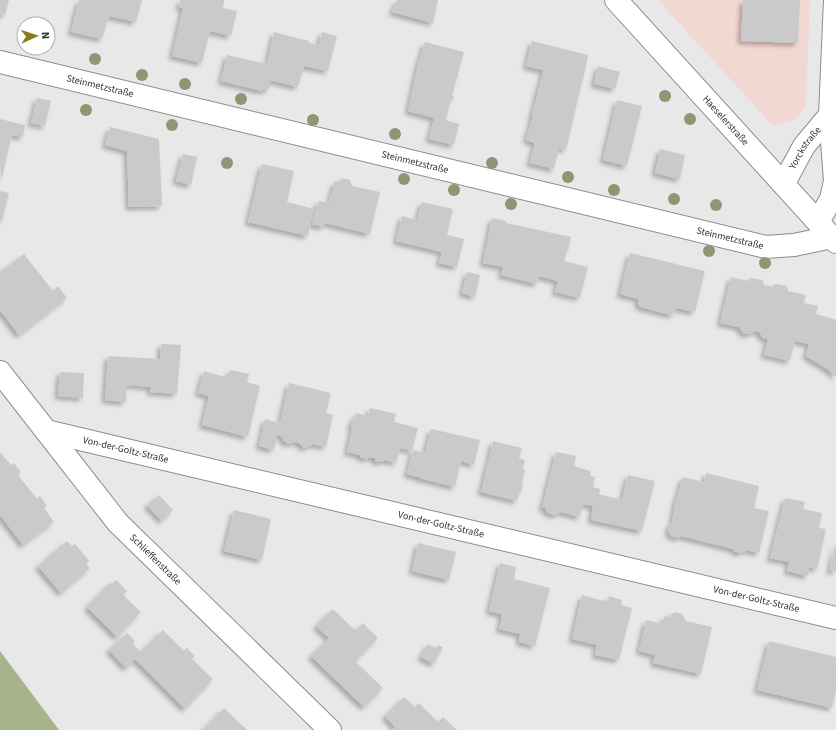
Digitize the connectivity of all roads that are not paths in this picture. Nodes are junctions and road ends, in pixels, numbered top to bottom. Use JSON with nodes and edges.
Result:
{"nodes":[{"id":1,"x":616,"y":0,"type":"edge"},
{"id":2,"x":835,"y":0,"type":"edge"},
{"id":3,"x":0,"y":62,"type":"edge"},
{"id":4,"x":830,"y":115,"type":"junction"},
{"id":5,"x":784,"y":183,"type":"junction"},
{"id":6,"x":829,"y":233,"type":"edge"},
{"id":7,"x":0,"y":372,"type":"edge"},
{"id":8,"x":46,"y":431,"type":"junction"},
{"id":9,"x":836,"y":618,"type":"edge"},
{"id":10,"x":330,"y":730,"type":"edge"}],
"edges":[{"from":1,"to":5,"type":"street","name":"Haeselerstraße"},
{"from":2,"to":4,"type":"street","name":"Yorckstraße"},
{"from":3,"to":6,"type":"street","name":"Steinmetzstraße"},
{"from":4,"to":5,"type":"street","name":"Yorckstraße"},
{"from":4,"to":6,"type":"street","name":"Yorckstraße"},
{"from":5,"to":6,"type":"street","name":"Haeselerstraße"},
{"from":7,"to":8,"type":"street","name":"Schlieffenstraße"},
{"from":8,"to":9,"type":"street","name":"Von-der-Goltz-Straße"},
{"from":8,"to":10,"type":"street","name":"Schlieffenstraße"}]}
